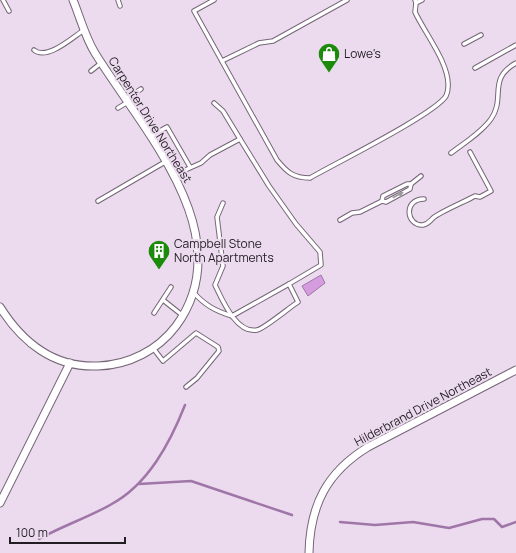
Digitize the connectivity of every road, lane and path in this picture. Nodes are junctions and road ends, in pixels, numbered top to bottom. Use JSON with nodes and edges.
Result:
{"nodes":[{"id":1,"x":3,"y":0,"type":"edge"},
{"id":2,"x":73,"y":0,"type":"edge"},
{"id":3,"x":118,"y":0,"type":"edge"},
{"id":4,"x":347,"y":0,"type":"edge"},
{"id":5,"x":422,"y":0,"type":"edge"},
{"id":6,"x":212,"y":1,"type":"edge"},
{"id":7,"x":416,"y":2,"type":"edge"},
{"id":8,"x":120,"y":6,"type":"dead end"},
{"id":9,"x":9,"y":11,"type":"dead end"},
{"id":10,"x":84,"y":30,"type":"junction"},
{"id":11,"x":481,"y":35,"type":"dead end"},
{"id":12,"x":464,"y":44,"type":"dead end"},
{"id":13,"x":516,"y":45,"type":"edge"},
{"id":14,"x":34,"y":50,"type":"dead end"},
{"id":15,"x":222,"y":61,"type":"junction"},
{"id":16,"x":101,"y":63,"type":"junction"},
{"id":17,"x":516,"y":63,"type":"edge"},
{"id":18,"x":475,"y":68,"type":"dead end"},
{"id":19,"x":90,"y":71,"type":"dead end"},
{"id":20,"x":141,"y":90,"type":"dead end"},
{"id":21,"x":127,"y":100,"type":"junction"},
{"id":22,"x":214,"y":103,"type":"dead end"},
{"id":23,"x":118,"y":108,"type":"dead end"},
{"id":24,"x":150,"y":136,"type":"junction"},
{"id":25,"x":240,"y":139,"type":"junction"},
{"id":26,"x":470,"y":152,"type":"dead end"},
{"id":27,"x":451,"y":153,"type":"dead end"},
{"id":28,"x":165,"y":162,"type":"junction"},
{"id":29,"x":190,"y":167,"type":"junction"},
{"id":30,"x":173,"y":175,"type":"junction"},
{"id":31,"x":421,"y":176,"type":"dead end"},
{"id":32,"x":411,"y":184,"type":"junction"},
{"id":33,"x":424,"y":199,"type":"dead end"},
{"id":34,"x":98,"y":201,"type":"dead end"},
{"id":35,"x":382,"y":201,"type":"junction"},
{"id":36,"x":223,"y":203,"type":"dead end"},
{"id":37,"x":340,"y":220,"type":"dead end"},
{"id":38,"x":289,"y":284,"type":"junction"},
{"id":39,"x":171,"y":287,"type":"dead end"},
{"id":40,"x":193,"y":291,"type":"junction"},
{"id":41,"x":163,"y":300,"type":"junction"},
{"id":42,"x":0,"y":307,"type":"edge"},
{"id":43,"x":154,"y":313,"type":"dead end"},
{"id":44,"x":183,"y":316,"type":"junction"},
{"id":45,"x":232,"y":316,"type":"junction"},
{"id":46,"x":153,"y":348,"type":"junction"},
{"id":47,"x":70,"y":363,"type":"junction"},
{"id":48,"x":516,"y":370,"type":"edge"},
{"id":49,"x":186,"y":387,"type":"dead end"},
{"id":50,"x":0,"y":503,"type":"edge"},
{"id":51,"x":309,"y":553,"type":"edge"}],
"edges":[{"from":1,"to":9,"type":"lane"},
{"from":2,"to":10,"type":"street","name":"Carpenter Drive Northeast"},
{"from":3,"to":8,"type":"lane"},
{"from":4,"to":15,"type":"lane"},
{"from":5,"to":7,"type":"lane"},
{"from":6,"to":15,"type":"lane"},
{"from":7,"to":15,"type":"lane"},
{"from":10,"to":14,"type":"lane"},
{"from":10,"to":16,"type":"street","name":"Carpenter Drive Northeast"},
{"from":11,"to":12,"type":"lane"},
{"from":13,"to":18,"type":"lane"},
{"from":16,"to":19,"type":"lane"},
{"from":16,"to":21,"type":"street","name":"Carpenter Drive Northeast"},
{"from":17,"to":27,"type":"lane"},
{"from":20,"to":21,"type":"lane"},
{"from":21,"to":23,"type":"lane"},
{"from":21,"to":24,"type":"street","name":"Carpenter Drive Northeast"},
{"from":22,"to":25,"type":"lane"},
{"from":24,"to":28,"type":"street","name":"Carpenter Drive Northeast"},
{"from":24,"to":29,"type":"lane"},
{"from":25,"to":29,"type":"lane"},
{"from":25,"to":38,"type":"lane"},
{"from":26,"to":33,"type":"lane"},
{"from":28,"to":30,"type":"street","name":"Carpenter Drive Northeast"},
{"from":28,"to":34,"type":"lane"},
{"from":29,"to":30,"type":"lane"},
{"from":30,"to":40,"type":"street","name":"Carpenter Drive Northeast"},
{"from":31,"to":32,"type":"lane"},
{"from":32,"to":35,"type":"lane"},
{"from":35,"to":32,"type":"lane","one_way":true},
{"from":35,"to":37,"type":"lane"},
{"from":36,"to":45,"type":"lane"},
{"from":38,"to":45,"type":"lane"},
{"from":38,"to":45,"type":"lane"},
{"from":39,"to":41,"type":"lane"},
{"from":40,"to":44,"type":"street","name":"Carpenter Drive Northeast"},
{"from":40,"to":45,"type":"lane"},
{"from":41,"to":43,"type":"lane"},
{"from":41,"to":44,"type":"lane"},
{"from":42,"to":47,"type":"street","name":"Carpenter Drive Northeast"},
{"from":44,"to":46,"type":"street","name":"Carpenter Drive Northeast"},
{"from":46,"to":47,"type":"street","name":"Carpenter Drive Northeast"},
{"from":46,"to":49,"type":"lane"},
{"from":47,"to":50,"type":"street"},
{"from":48,"to":51,"type":"street","name":"Hilderbrand Drive Northeast"}]}
